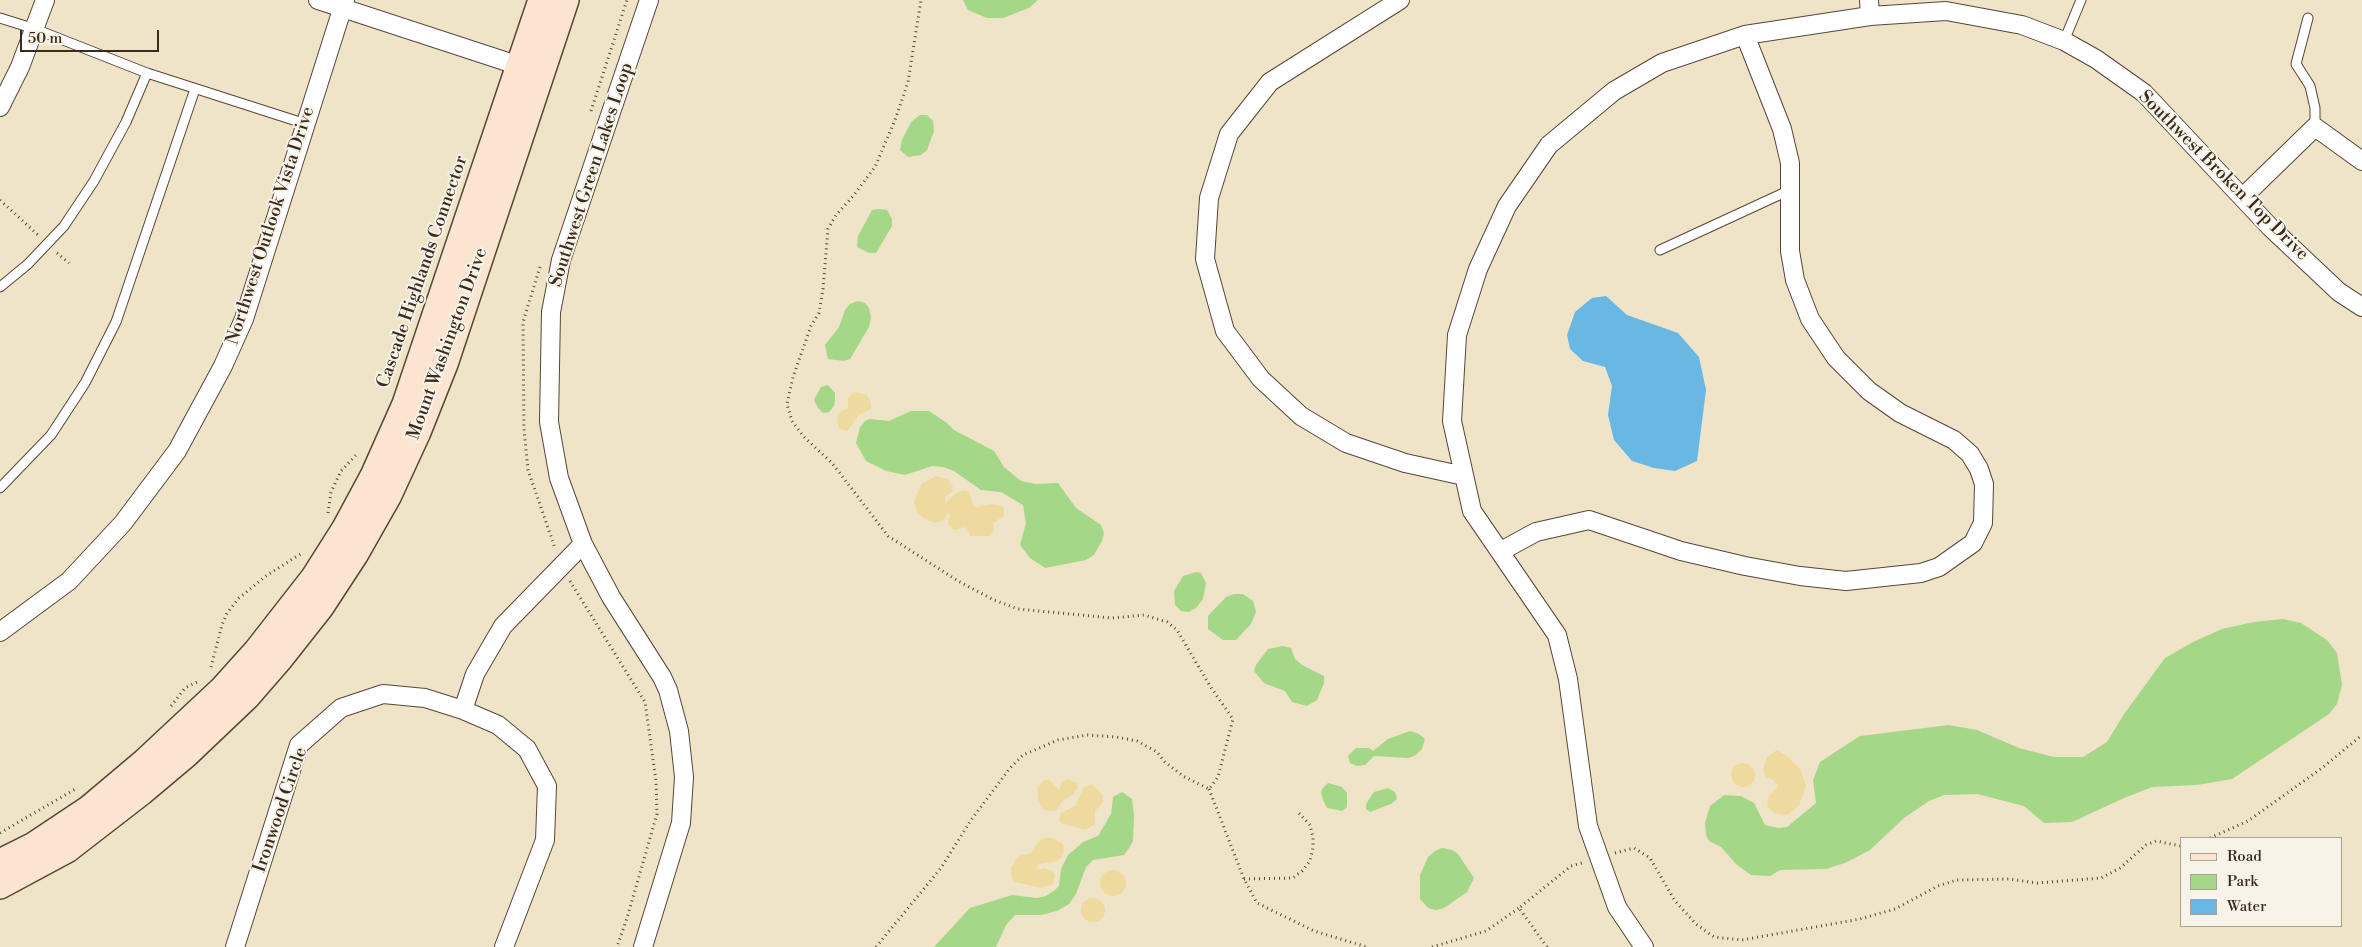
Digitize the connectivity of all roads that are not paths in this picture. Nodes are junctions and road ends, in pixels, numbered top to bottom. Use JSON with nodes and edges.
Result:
{"nodes":[{"id":1,"x":45,"y":0,"type":"edge"},
{"id":2,"x":318,"y":0,"type":"edge"},
{"id":3,"x":541,"y":0,"type":"edge"},
{"id":4,"x":566,"y":0,"type":"edge"},
{"id":5,"x":649,"y":0,"type":"edge"},
{"id":6,"x":1400,"y":0,"type":"edge"},
{"id":7,"x":2081,"y":0,"type":"edge"},
{"id":8,"x":344,"y":4,"type":"edge"},
{"id":9,"x":1869,"y":8,"type":"edge"},
{"id":10,"x":0,"y":18,"type":"edge"},
{"id":11,"x":2308,"y":18,"type":"dead end"},
{"id":12,"x":35,"y":29,"type":"junction"},
{"id":13,"x":1746,"y":35,"type":"junction"},
{"id":14,"x":2064,"y":41,"type":"junction"},
{"id":15,"x":530,"y":70,"type":"junction"},
{"id":16,"x":147,"y":73,"type":"junction"},
{"id":17,"x":195,"y":89,"type":"junction"},
{"id":18,"x":0,"y":107,"type":"edge"},
{"id":19,"x":306,"y":124,"type":"junction"},
{"id":20,"x":2315,"y":127,"type":"junction"},
{"id":21,"x":2362,"y":161,"type":"edge"},
{"id":22,"x":1790,"y":190,"type":"junction"},
{"id":23,"x":2244,"y":196,"type":"junction"},
{"id":24,"x":1660,"y":250,"type":"dead end"},
{"id":25,"x":0,"y":287,"type":"edge"},
{"id":26,"x":2362,"y":307,"type":"edge"},
{"id":27,"x":1464,"y":476,"type":"junction"},
{"id":28,"x":0,"y":488,"type":"edge"},
{"id":29,"x":583,"y":544,"type":"junction"},
{"id":30,"x":1501,"y":552,"type":"junction"},
{"id":31,"x":0,"y":632,"type":"edge"},
{"id":32,"x":464,"y":710,"type":"junction"},
{"id":33,"x":0,"y":862,"type":"edge"},
{"id":34,"x":0,"y":886,"type":"edge"},
{"id":35,"x":235,"y":947,"type":"edge"},
{"id":36,"x":504,"y":947,"type":"edge"},
{"id":37,"x":643,"y":947,"type":"edge"},
{"id":38,"x":1644,"y":947,"type":"edge"}],
"edges":[{"from":1,"to":12,"type":"street"},
{"from":2,"to":8,"type":"street"},
{"from":3,"to":15,"type":"main road","name":"Mount Washington Drive"},
{"from":4,"to":15,"type":"main road","name":"Mount Washington Drive"},
{"from":5,"to":29,"type":"street","name":"Southwest Green Lakes Loop"},
{"from":6,"to":27,"type":"street"},
{"from":7,"to":14,"type":"lane"},
{"from":8,"to":15,"type":"street"},
{"from":8,"to":19,"type":"street","name":"Northwest Outlook Vista Drive"},
{"from":9,"to":13,"type":"street","name":"Southwest Broken Top Drive"},
{"from":9,"to":14,"type":"street","name":"Southwest Broken Top Drive"},
{"from":10,"to":12,"type":"lane"},
{"from":11,"to":20,"type":"lane"},
{"from":12,"to":16,"type":"lane"},
{"from":12,"to":18,"type":"street"},
{"from":13,"to":22,"type":"street"},
{"from":13,"to":27,"type":"street","name":"Southwest Broken Top Drive"},
{"from":14,"to":23,"type":"street","name":"Southwest Broken Top Drive"},
{"from":15,"to":33,"type":"main road","name":"Mount Washington Drive"},
{"from":15,"to":34,"type":"main road","name":"Mount Washington Drive"},
{"from":16,"to":17,"type":"lane"},
{"from":16,"to":25,"type":"lane"},
{"from":17,"to":19,"type":"lane"},
{"from":17,"to":28,"type":"lane"},
{"from":19,"to":31,"type":"street","name":"Northwest Outlook Vista Drive"},
{"from":20,"to":21,"type":"street"},
{"from":20,"to":23,"type":"street"},
{"from":22,"to":24,"type":"lane"},
{"from":22,"to":30,"type":"street"},
{"from":23,"to":26,"type":"street","name":"Southwest Broken Top Drive"},
{"from":27,"to":30,"type":"street","name":"Southwest Broken Top Drive"},
{"from":29,"to":32,"type":"street"},
{"from":29,"to":37,"type":"street","name":"Southwest Green Lakes Loop"},
{"from":30,"to":38,"type":"street","name":"Southwest Broken Top Drive"},
{"from":32,"to":35,"type":"street","name":"Ironwood Circle"},
{"from":32,"to":36,"type":"street","name":"Ironwood Circle"}]}
